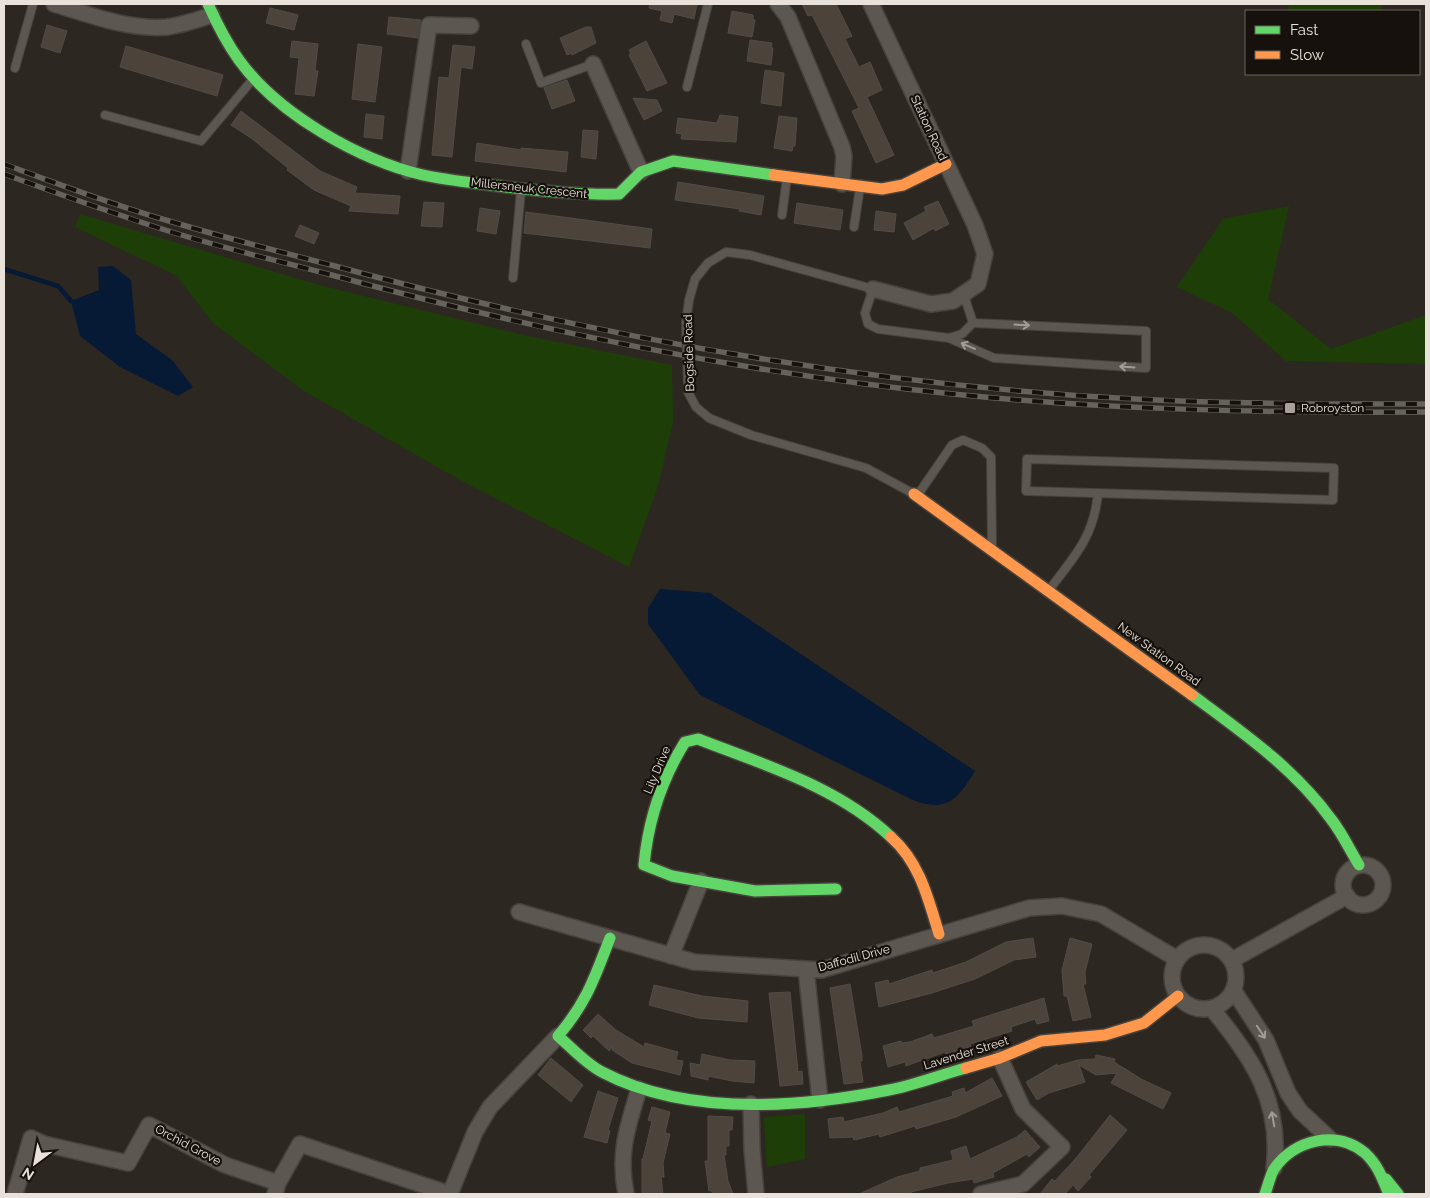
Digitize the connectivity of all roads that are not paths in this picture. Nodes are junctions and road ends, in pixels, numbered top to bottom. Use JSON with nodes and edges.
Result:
{"nodes":[{"id":1,"x":33,"y":4,"type":"edge"},
{"id":2,"x":54,"y":4,"type":"edge"},
{"id":3,"x":708,"y":4,"type":"edge"},
{"id":4,"x":778,"y":4,"type":"edge"},
{"id":5,"x":872,"y":4,"type":"edge"},
{"id":6,"x":210,"y":9,"type":"edge"},
{"id":7,"x":471,"y":26,"type":"dead end"},
{"id":8,"x":526,"y":44,"type":"dead end"},
{"id":9,"x":593,"y":64,"type":"joint"},
{"id":10,"x":15,"y":68,"type":"dead end"},
{"id":11,"x":255,"y":77,"type":"junction"},
{"id":12,"x":687,"y":86,"type":"dead end"},
{"id":13,"x":105,"y":115,"type":"dead end"},
{"id":14,"x":946,"y":164,"type":"junction"},
{"id":15,"x":408,"y":171,"type":"junction"},
{"id":16,"x":641,"y":172,"type":"junction"},
{"id":17,"x":787,"y":177,"type":"junction"},
{"id":18,"x":842,"y":184,"type":"junction"},
{"id":19,"x":860,"y":187,"type":"junction"},
{"id":20,"x":521,"y":188,"type":"junction"},
{"id":21,"x":782,"y":215,"type":"dead end"},
{"id":22,"x":854,"y":227,"type":"dead end"},
{"id":23,"x":985,"y":254,"type":"joint"},
{"id":24,"x":513,"y":278,"type":"dead end"},
{"id":25,"x":873,"y":289,"type":"junction"},
{"id":26,"x":964,"y":294,"type":"junction"},
{"id":27,"x":974,"y":323,"type":"junction"},
{"id":28,"x":949,"y":338,"type":"junction"},
{"id":29,"x":1098,"y":493,"type":"junction"},
{"id":30,"x":916,"y":495,"type":"junction"},
{"id":31,"x":992,"y":550,"type":"junction"},
{"id":32,"x":1049,"y":590,"type":"junction"},
{"id":33,"x":1359,"y":865,"type":"junction"},
{"id":34,"x":701,"y":882,"type":"junction"},
{"id":35,"x":836,"y":889,"type":"dead end"},
{"id":36,"x":1347,"y":896,"type":"junction"},
{"id":37,"x":519,"y":912,"type":"dead end"},
{"id":38,"x":939,"y":934,"type":"junction"},
{"id":39,"x":610,"y":938,"type":"junction"},
{"id":40,"x":671,"y":956,"type":"junction"},
{"id":41,"x":1177,"y":959,"type":"junction"},
{"id":42,"x":1232,"y":960,"type":"junction"},
{"id":43,"x":806,"y":969,"type":"junction"},
{"id":44,"x":1234,"y":991,"type":"junction"},
{"id":45,"x":1178,"y":996,"type":"junction"},
{"id":46,"x":1212,"y":1009,"type":"junction"},
{"id":47,"x":558,"y":1036,"type":"junction"},
{"id":48,"x":1000,"y":1058,"type":"junction"},
{"id":49,"x":639,"y":1089,"type":"junction"},
{"id":50,"x":820,"y":1100,"type":"junction"},
{"id":51,"x":751,"y":1104,"type":"junction"},
{"id":52,"x":1330,"y":1139,"type":"junction"},
{"id":53,"x":1274,"y":1168,"type":"junction"},
{"id":54,"x":1386,"y":1179,"type":"junction"},
{"id":55,"x":276,"y":1188,"type":"edge"},
{"id":56,"x":16,"y":1194,"type":"edge"},
{"id":57,"x":450,"y":1194,"type":"edge"},
{"id":58,"x":626,"y":1194,"type":"edge"},
{"id":59,"x":756,"y":1194,"type":"edge"},
{"id":60,"x":981,"y":1194,"type":"edge"},
{"id":61,"x":1265,"y":1194,"type":"edge"},
{"id":62,"x":1389,"y":1194,"type":"edge"},
{"id":63,"x":1398,"y":1194,"type":"edge"}],
"edges":[{"from":1,"to":10,"type":"lane"},
{"from":2,"to":6,"type":"street"},
{"from":3,"to":12,"type":"lane"},
{"from":4,"to":18,"type":"street"},
{"from":5,"to":14,"type":"street","name":"Station Road"},
{"from":6,"to":11,"type":"main road","name":"Millersneuk Crescent"},
{"from":7,"to":15,"type":"street"},
{"from":8,"to":9,"type":"lane"},
{"from":9,"to":16,"type":"street"},
{"from":11,"to":13,"type":"lane"},
{"from":11,"to":15,"type":"main road","name":"Millersneuk Crescent"},
{"from":14,"to":19,"type":"main road","name":"Millersneuk Crescent"},
{"from":14,"to":23,"type":"street","name":"Station Road"},
{"from":15,"to":20,"type":"main road","name":"Millersneuk Crescent"},
{"from":16,"to":17,"type":"main road","name":"Millersneuk Crescent"},
{"from":16,"to":20,"type":"main road","name":"Millersneuk Crescent"},
{"from":17,"to":18,"type":"main road","name":"Millersneuk Crescent"},
{"from":17,"to":21,"type":"lane"},
{"from":18,"to":19,"type":"main road","name":"Millersneuk Crescent"},
{"from":19,"to":22,"type":"lane"},
{"from":20,"to":24,"type":"lane"},
{"from":23,"to":26,"type":"street","name":"Bogside Road"},
{"from":25,"to":26,"type":"street","name":"Bogside Road"},
{"from":25,"to":28,"type":"lane"},
{"from":25,"to":30,"type":"lane","name":"Bogside Road","bridge":true},
{"from":26,"to":27,"type":"lane"},
{"from":27,"to":28,"type":"lane"},
{"from":27,"to":28,"type":"lane","one_way":true},
{"from":29,"to":29,"type":"lane"},
{"from":29,"to":32,"type":"lane"},
{"from":30,"to":31,"type":"main road","name":"New Station Road"},
{"from":30,"to":31,"type":"lane"},
{"from":31,"to":32,"type":"main road","name":"New Station Road"},
{"from":32,"to":33,"type":"main road","name":"New Station Road"},
{"from":33,"to":36,"type":"street"},
{"from":33,"to":36,"type":"street"},
{"from":34,"to":35,"type":"main road","name":"Lily Drive"},
{"from":34,"to":38,"type":"main road","name":"Lily Drive"},
{"from":34,"to":40,"type":"street"},
{"from":36,"to":42,"type":"street"},
{"from":37,"to":39,"type":"street","name":"Daffodil Drive"},
{"from":38,"to":41,"type":"street","name":"Daffodil Drive"},
{"from":38,"to":43,"type":"street","name":"Daffodil Drive"},
{"from":39,"to":40,"type":"street","name":"Daffodil Drive"},
{"from":39,"to":47,"type":"main road"},
{"from":40,"to":43,"type":"street","name":"Daffodil Drive"},
{"from":41,"to":42,"type":"street"},
{"from":41,"to":45,"type":"street"},
{"from":42,"to":44,"type":"street"},
{"from":43,"to":50,"type":"street"},
{"from":44,"to":46,"type":"street"},
{"from":44,"to":52,"type":"street","one_way":true},
{"from":45,"to":46,"type":"street"},
{"from":45,"to":48,"type":"main road","name":"Lavender Street"},
{"from":53,"to":46,"type":"street","one_way":true},
{"from":47,"to":49,"type":"main road","name":"Lavender Street"},
{"from":47,"to":57,"type":"street"},
{"from":48,"to":50,"type":"main road","name":"Lavender Street"},
{"from":48,"to":60,"type":"street"},
{"from":49,"to":51,"type":"main road","name":"Lavender Street"},
{"from":49,"to":58,"type":"street"},
{"from":50,"to":51,"type":"main road","name":"Lavender Street"},
{"from":51,"to":59,"type":"street"},
{"from":52,"to":53,"type":"main road"},
{"from":52,"to":54,"type":"main road"},
{"from":53,"to":61,"type":"main road"},
{"from":54,"to":62,"type":"main road"},
{"from":54,"to":63,"type":"main road"},
{"from":55,"to":56,"type":"street","name":"Orchid Grove"},
{"from":55,"to":57,"type":"street"}]}
